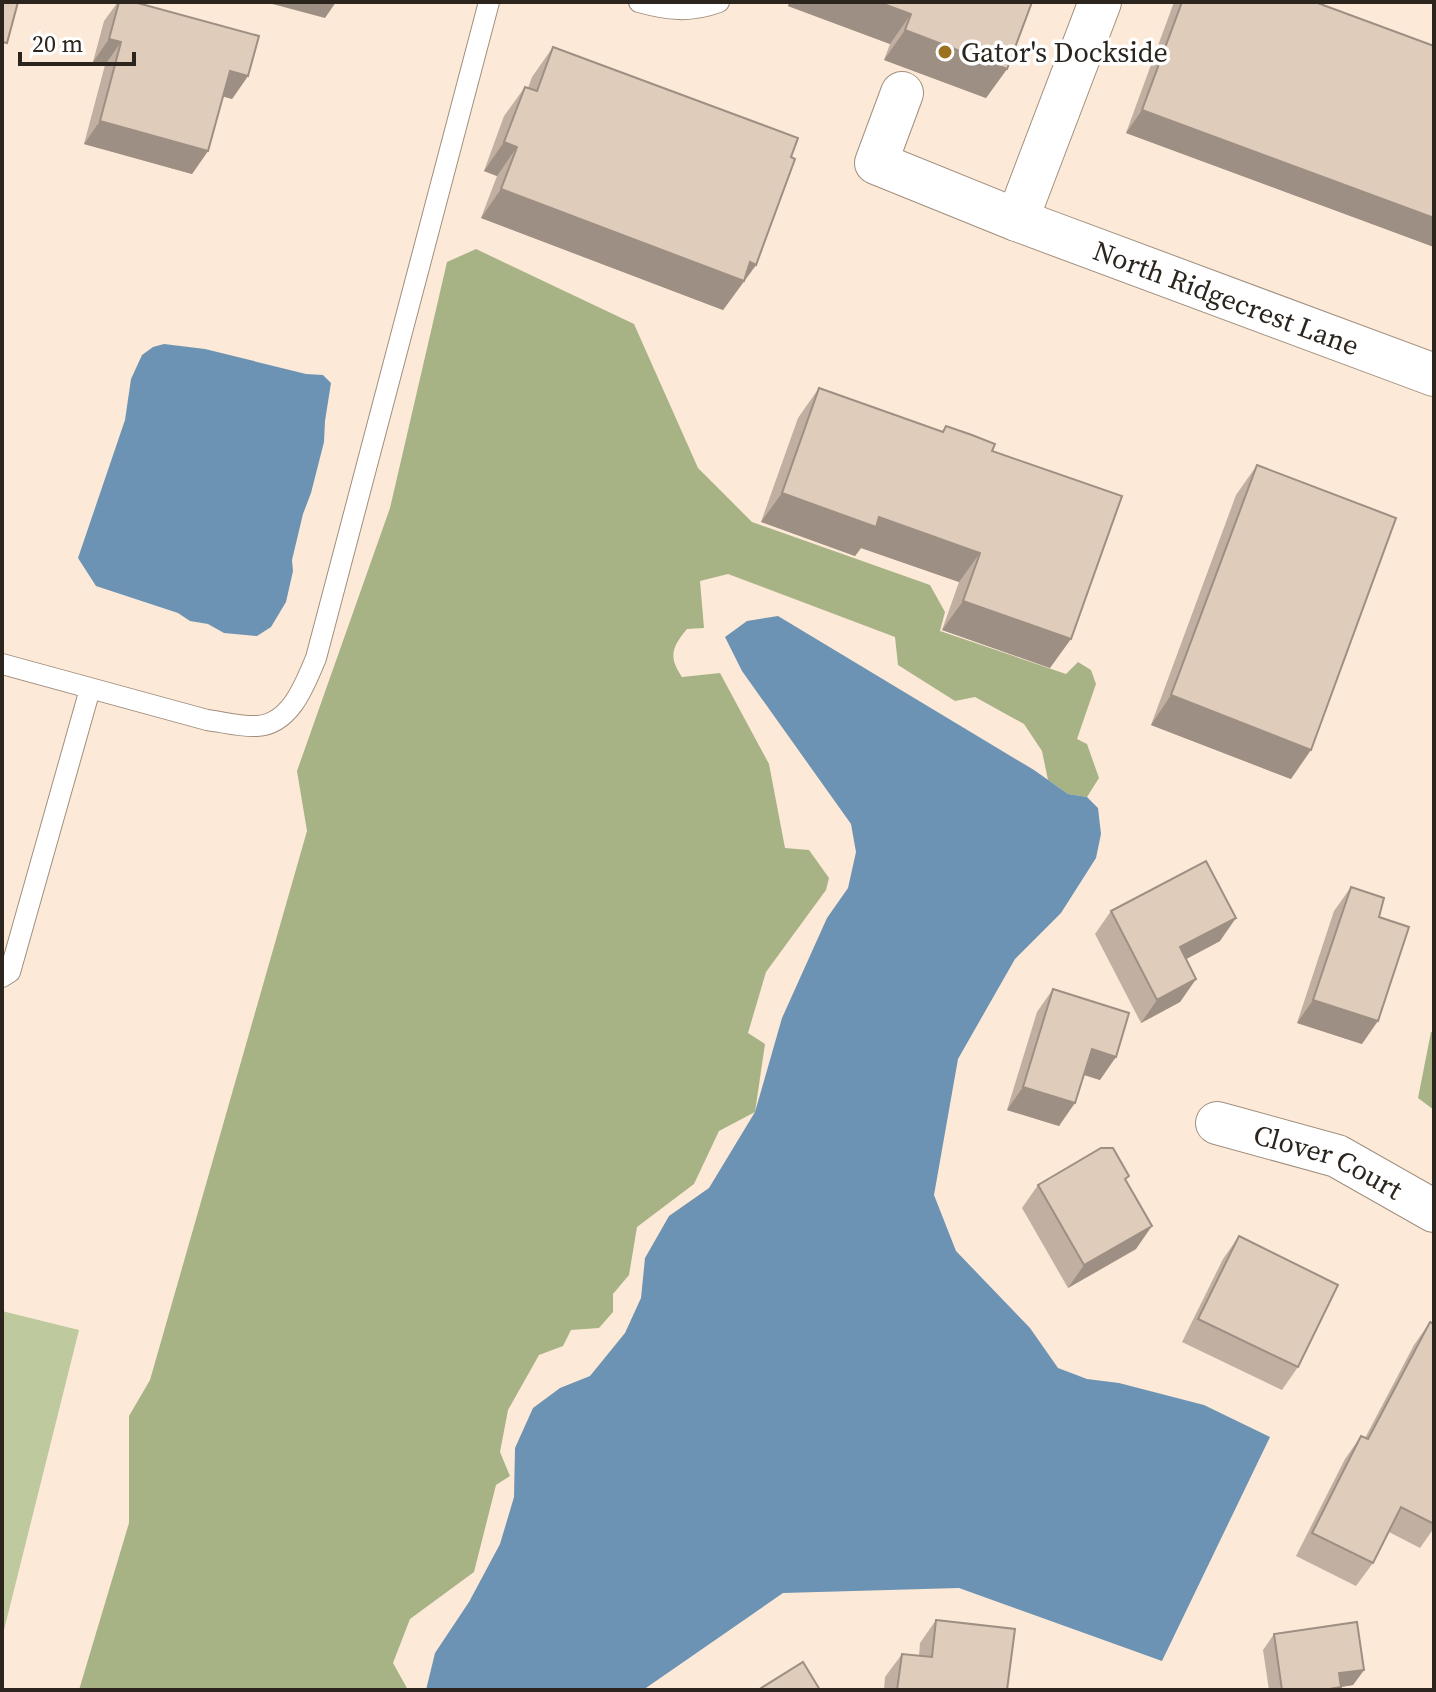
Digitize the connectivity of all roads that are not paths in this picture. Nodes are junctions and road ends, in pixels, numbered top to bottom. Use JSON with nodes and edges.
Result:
{"nodes":[{"id":1,"x":489,"y":2,"type":"edge"},
{"id":2,"x":639,"y":2,"type":"edge"},
{"id":3,"x":719,"y":2,"type":"edge"},
{"id":4,"x":1100,"y":2,"type":"edge"},
{"id":5,"x":902,"y":93,"type":"dead end"},
{"id":6,"x":1017,"y":220,"type":"junction"},
{"id":7,"x":1434,"y":375,"type":"edge"},
{"id":8,"x":2,"y":664,"type":"edge"},
{"id":9,"x":90,"y":689,"type":"junction"},
{"id":10,"x":2,"y":977,"type":"edge"},
{"id":11,"x":1217,"y":1123,"type":"dead end"},
{"id":12,"x":1434,"y":1211,"type":"edge"}],
"edges":[{"from":1,"to":9,"type":"lane"},
{"from":2,"to":3,"type":"lane"},
{"from":4,"to":6,"type":"street"},
{"from":5,"to":6,"type":"street","name":"North Ridgecrest Lane"},
{"from":6,"to":7,"type":"street","name":"North Ridgecrest Lane"},
{"from":8,"to":9,"type":"lane"},
{"from":9,"to":10,"type":"lane"},
{"from":11,"to":12,"type":"street","name":"Clover Court"}]}
